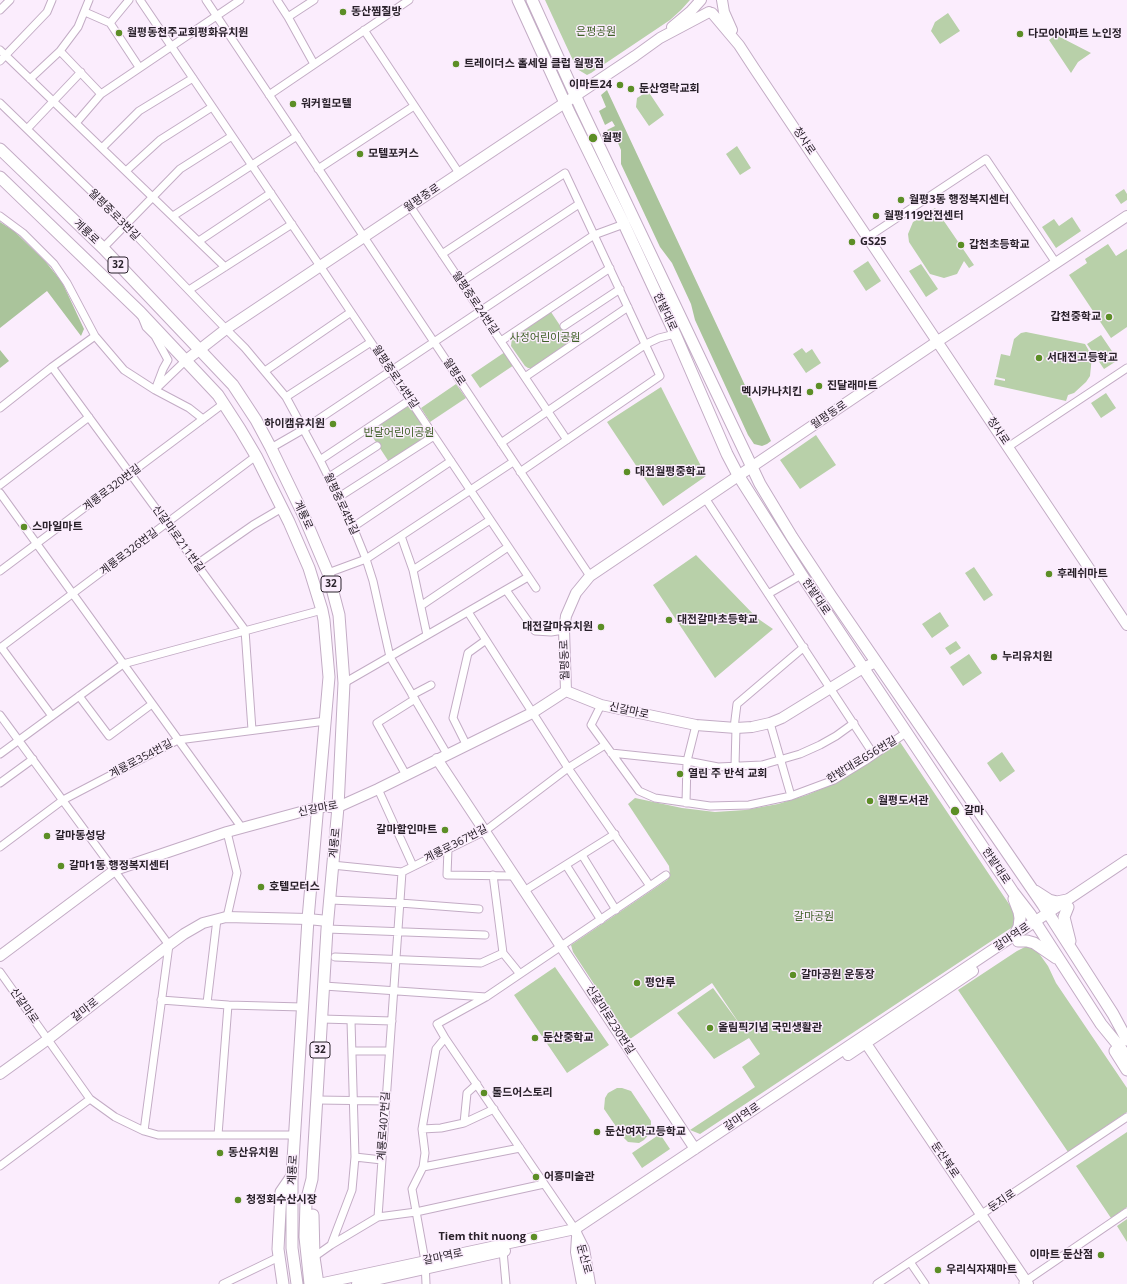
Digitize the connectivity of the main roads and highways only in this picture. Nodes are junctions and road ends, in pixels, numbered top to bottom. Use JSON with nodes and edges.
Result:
{"nodes":[{"id":1,"x":518,"y":0,"type":"edge"},
{"id":2,"x":532,"y":0,"type":"edge"},
{"id":3,"x":0,"y":149,"type":"edge"},
{"id":4,"x":0,"y":177,"type":"edge"},
{"id":5,"x":1026,"y":883,"type":"junction"},
{"id":6,"x":1014,"y":892,"type":"junction"},
{"id":7,"x":1072,"y":952,"type":"junction"},
{"id":8,"x":1061,"y":961,"type":"junction"},
{"id":9,"x":1113,"y":1014,"type":"junction"},
{"id":10,"x":1101,"y":1024,"type":"junction"},
{"id":11,"x":1127,"y":1029,"type":"edge"},
{"id":12,"x":1127,"y":1040,"type":"edge"},
{"id":13,"x":1127,"y":1057,"type":"edge"},
{"id":14,"x":1127,"y":1070,"type":"edge"},
{"id":15,"x":292,"y":1176,"type":"junction"},
{"id":16,"x":312,"y":1179,"type":"junction"},
{"id":17,"x":283,"y":1284,"type":"edge"},
{"id":18,"x":297,"y":1284,"type":"edge"},
{"id":19,"x":310,"y":1284,"type":"edge"},
{"id":20,"x":319,"y":1284,"type":"edge"}],
"edges":[{"from":1,"to":6,"type":"main road","name":"한밭대로"},
{"from":2,"to":5,"type":"main road","name":"한밭대로"},
{"from":3,"to":16,"type":"main road","name":"계룡로","number":"32"},
{"from":4,"to":15,"type":"main road","name":"계룡로","number":"32"},
{"from":5,"to":7,"type":"main road","name":"한밭대로"},
{"from":5,"to":7,"type":"main road"},
{"from":6,"to":8,"type":"main road","name":"한밭대로"},
{"from":6,"to":8,"type":"main road"},
{"from":7,"to":9,"type":"main road","name":"한밭대로"},
{"from":8,"to":10,"type":"main road","name":"한밭대로"},
{"from":9,"to":11,"type":"main road"},
{"from":9,"to":12,"type":"main road","name":"한밭대로"},
{"from":10,"to":13,"type":"main road","name":"한밭대로"},
{"from":10,"to":14,"type":"main road"},
{"from":15,"to":17,"type":"main road","number":"32"},
{"from":15,"to":18,"type":"main road","name":"계룡로","number":"32"},
{"from":16,"to":19,"type":"main road","name":"계룡로","number":"32"},
{"from":16,"to":20,"type":"main road","number":"32"}]}
